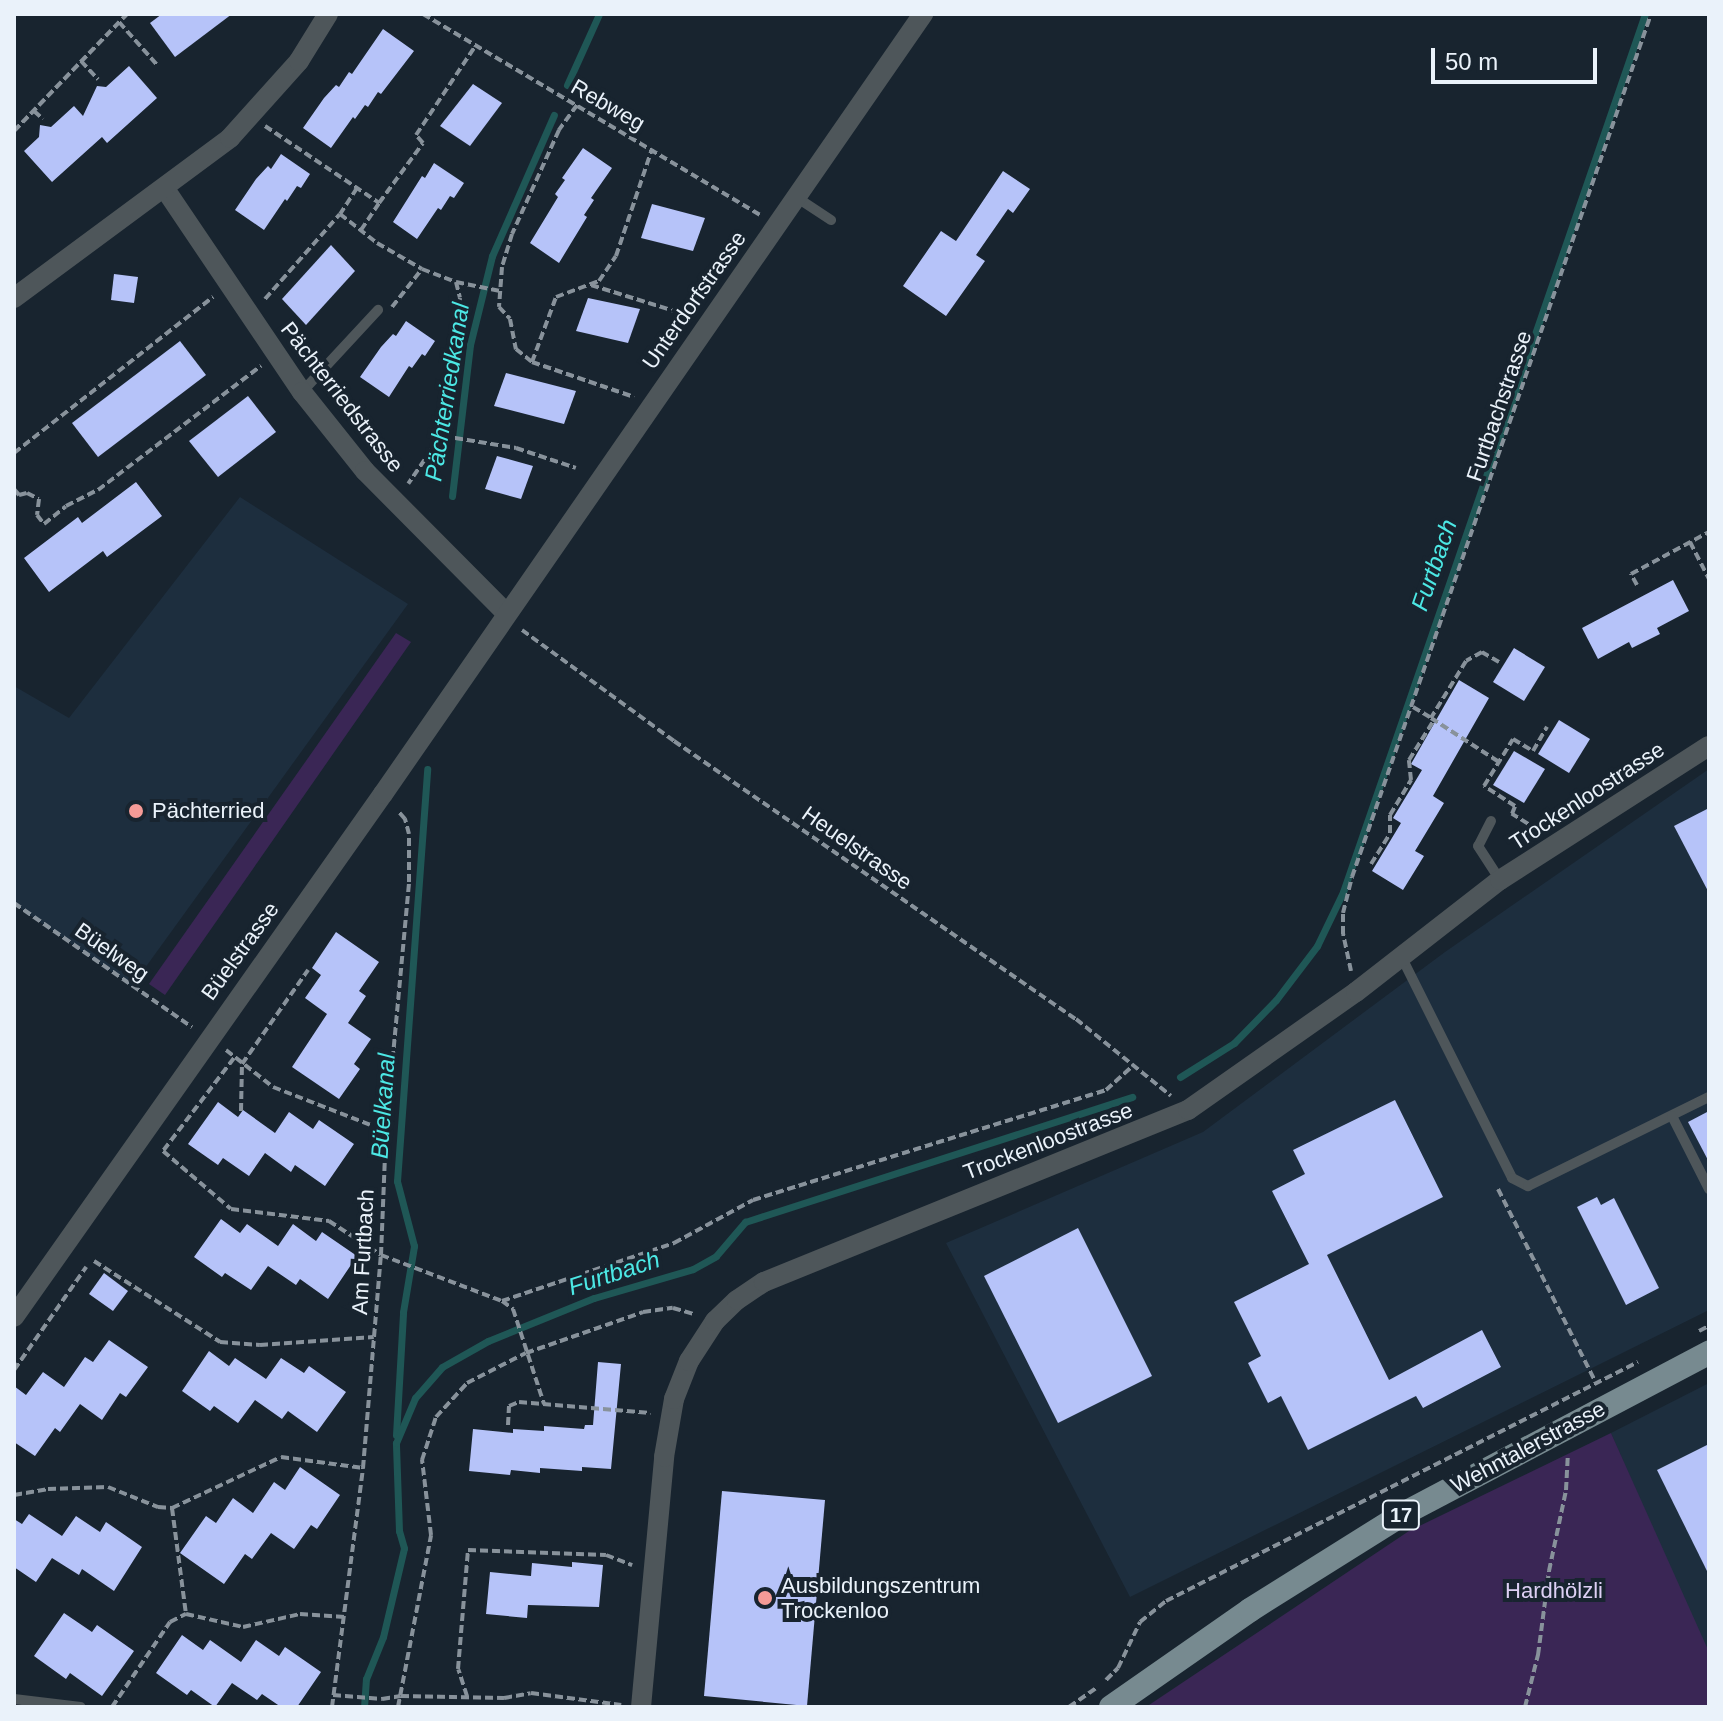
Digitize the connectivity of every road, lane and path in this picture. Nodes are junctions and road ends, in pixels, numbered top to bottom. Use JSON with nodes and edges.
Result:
{"nodes":[{"id":1,"x":127,"y":14,"type":"edge"},
{"id":2,"x":328,"y":14,"type":"edge"},
{"id":3,"x":423,"y":14,"type":"edge"},
{"id":4,"x":923,"y":14,"type":"edge"},
{"id":5,"x":1651,"y":14,"type":"edge"},
{"id":6,"x":119,"y":22,"type":"junction"},
{"id":7,"x":476,"y":45,"type":"junction"},
{"id":8,"x":81,"y":61,"type":"junction"},
{"id":9,"x":158,"y":66,"type":"dead end"},
{"id":10,"x":98,"y":79,"type":"dead end"},
{"id":11,"x":577,"y":105,"type":"junction"},
{"id":12,"x":34,"y":111,"type":"junction"},
{"id":13,"x":250,"y":116,"type":"junction"},
{"id":14,"x":43,"y":119,"type":"dead end"},
{"id":15,"x":14,"y":131,"type":"edge"},
{"id":16,"x":652,"y":149,"type":"junction"},
{"id":17,"x":357,"y":188,"type":"junction"},
{"id":18,"x":165,"y":189,"type":"junction"},
{"id":19,"x":795,"y":196,"type":"junction"},
{"id":20,"x":379,"y":203,"type":"junction"},
{"id":21,"x":340,"y":214,"type":"junction"},
{"id":22,"x":831,"y":220,"type":"dead end"},
{"id":23,"x":776,"y":225,"type":"junction"},
{"id":24,"x":361,"y":230,"type":"junction"},
{"id":25,"x":456,"y":282,"type":"junction"},
{"id":26,"x":230,"y":284,"type":"junction"},
{"id":27,"x":589,"y":284,"type":"junction"},
{"id":28,"x":500,"y":291,"type":"junction"},
{"id":29,"x":14,"y":298,"type":"edge"},
{"id":30,"x":378,"y":310,"type":"dead end"},
{"id":31,"x":684,"y":314,"type":"dead end"},
{"id":32,"x":250,"y":315,"type":"junction"},
{"id":33,"x":277,"y":355,"type":"junction"},
{"id":34,"x":532,"y":362,"type":"junction"},
{"id":35,"x":302,"y":392,"type":"junction"},
{"id":36,"x":652,"y":402,"type":"junction"},
{"id":37,"x":442,"y":436,"type":"junction"},
{"id":38,"x":14,"y":453,"type":"edge"},
{"id":39,"x":576,"y":468,"type":"dead end"},
{"id":40,"x":14,"y":489,"type":"edge"},
{"id":41,"x":395,"y":502,"type":"junction"},
{"id":42,"x":1709,"y":532,"type":"edge"},
{"id":43,"x":1690,"y":542,"type":"junction"},
{"id":44,"x":1709,"y":579,"type":"edge"},
{"id":45,"x":1637,"y":585,"type":"dead end"},
{"id":46,"x":505,"y":615,"type":"junction"},
{"id":47,"x":1499,"y":662,"type":"dead end"},
{"id":48,"x":1413,"y":707,"type":"junction"},
{"id":49,"x":1432,"y":719,"type":"junction"},
{"id":50,"x":1547,"y":727,"type":"dead end"},
{"id":51,"x":1709,"y":746,"type":"edge"},
{"id":52,"x":1499,"y":762,"type":"junction"},
{"id":53,"x":392,"y":804,"type":"dead end"},
{"id":54,"x":1491,"y":821,"type":"dead end"},
{"id":55,"x":1557,"y":842,"type":"junction"},
{"id":56,"x":1371,"y":864,"type":"dead end"},
{"id":57,"x":1500,"y":880,"type":"junction"},
{"id":58,"x":14,"y":903,"type":"edge"},
{"id":59,"x":1402,"y":958,"type":"junction"},
{"id":60,"x":308,"y":970,"type":"dead end"},
{"id":61,"x":1356,"y":992,"type":"junction"},
{"id":62,"x":192,"y":1027,"type":"dead end"},
{"id":63,"x":223,"y":1048,"type":"dead end"},
{"id":64,"x":234,"y":1058,"type":"junction"},
{"id":65,"x":242,"y":1064,"type":"junction"},
{"id":66,"x":1134,"y":1065,"type":"junction"},
{"id":67,"x":1709,"y":1097,"type":"edge"},
{"id":68,"x":1188,"y":1110,"type":"junction"},
{"id":69,"x":241,"y":1111,"type":"dead end"},
{"id":70,"x":1672,"y":1116,"type":"junction"},
{"id":71,"x":386,"y":1131,"type":"junction"},
{"id":72,"x":1709,"y":1189,"type":"edge"},
{"id":73,"x":381,"y":1255,"type":"junction"},
{"id":74,"x":94,"y":1261,"type":"dead end"},
{"id":75,"x":86,"y":1267,"type":"dead end"},
{"id":76,"x":502,"y":1301,"type":"junction"},
{"id":77,"x":14,"y":1317,"type":"edge"},
{"id":78,"x":715,"y":1321,"type":"junction"},
{"id":79,"x":374,"y":1337,"type":"junction"},
{"id":80,"x":526,"y":1353,"type":"junction"},
{"id":81,"x":1709,"y":1353,"type":"edge"},
{"id":82,"x":14,"y":1370,"type":"edge"},
{"id":83,"x":1596,"y":1383,"type":"dead end"},
{"id":84,"x":544,"y":1404,"type":"junction"},
{"id":85,"x":653,"y":1414,"type":"dead end"},
{"id":86,"x":508,"y":1425,"type":"dead end"},
{"id":87,"x":1558,"y":1429,"type":"junction"},
{"id":88,"x":363,"y":1468,"type":"junction"},
{"id":89,"x":14,"y":1495,"type":"edge"},
{"id":90,"x":172,"y":1508,"type":"junction"},
{"id":91,"x":638,"y":1567,"type":"dead end"},
{"id":92,"x":186,"y":1614,"type":"junction"},
{"id":93,"x":345,"y":1617,"type":"junction"},
{"id":94,"x":333,"y":1695,"type":"junction"},
{"id":95,"x":401,"y":1696,"type":"junction"},
{"id":96,"x":467,"y":1696,"type":"junction"},
{"id":97,"x":14,"y":1699,"type":"edge"},
{"id":98,"x":633,"y":1706,"type":"edge"},
{"id":99,"x":81,"y":1707,"type":"edge"},
{"id":100,"x":112,"y":1707,"type":"edge"},
{"id":101,"x":332,"y":1707,"type":"edge"},
{"id":102,"x":398,"y":1707,"type":"edge"},
{"id":103,"x":1069,"y":1707,"type":"edge"},
{"id":104,"x":1111,"y":1707,"type":"edge"},
{"id":105,"x":1525,"y":1707,"type":"edge"}],
"edges":[{"from":1,"to":6,"type":"path"},
{"from":2,"to":13,"type":"street"},
{"from":3,"to":7,"type":"path","name":"Rebweg"},
{"from":4,"to":19,"type":"street","name":"Unterdorfstrasse"},
{"from":5,"to":48,"type":"path","name":"Furtbachstrasse"},
{"from":6,"to":8,"type":"path"},
{"from":6,"to":9,"type":"path"},
{"from":7,"to":11,"type":"path","name":"Rebweg"},
{"from":7,"to":20,"type":"path"},
{"from":8,"to":10,"type":"path"},
{"from":8,"to":12,"type":"path"},
{"from":11,"to":16,"type":"path","name":"Rebweg"},
{"from":11,"to":28,"type":"path"},
{"from":12,"to":14,"type":"path"},
{"from":12,"to":15,"type":"path"},
{"from":13,"to":17,"type":"path"},
{"from":13,"to":18,"type":"street"},
{"from":16,"to":23,"type":"path","name":"Rebweg"},
{"from":16,"to":27,"type":"path"},
{"from":17,"to":20,"type":"path"},
{"from":17,"to":21,"type":"path"},
{"from":18,"to":26,"type":"street","name":"Pächterriedstrasse"},
{"from":18,"to":29,"type":"street"},
{"from":19,"to":22,"type":"lane"},
{"from":19,"to":23,"type":"street","name":"Unterdorfstrasse"},
{"from":20,"to":24,"type":"path"},
{"from":21,"to":24,"type":"path"},
{"from":21,"to":32,"type":"path"},
{"from":23,"to":36,"type":"street","name":"Unterdorfstrasse"},
{"from":24,"to":25,"type":"path"},
{"from":25,"to":28,"type":"path"},
{"from":25,"to":37,"type":"path"},
{"from":26,"to":32,"type":"street","name":"Pächterriedstrasse"},
{"from":26,"to":38,"type":"path"},
{"from":27,"to":31,"type":"path"},
{"from":27,"to":34,"type":"path"},
{"from":28,"to":34,"type":"path"},
{"from":30,"to":35,"type":"lane"},
{"from":32,"to":33,"type":"street","name":"Pächterriedstrasse"},
{"from":33,"to":35,"type":"street","name":"Pächterriedstrasse"},
{"from":33,"to":40,"type":"path"},
{"from":34,"to":36,"type":"path"},
{"from":35,"to":41,"type":"street","name":"Pächterriedstrasse"},
{"from":36,"to":46,"type":"street","name":"Unterdorfstrasse"},
{"from":37,"to":39,"type":"path"},
{"from":37,"to":41,"type":"path"},
{"from":41,"to":46,"type":"street","name":"Pächterriedstrasse"},
{"from":42,"to":43,"type":"path"},
{"from":43,"to":44,"type":"path"},
{"from":43,"to":45,"type":"path"},
{"from":46,"to":66,"type":"path","name":"Heuelstrasse"},
{"from":46,"to":77,"type":"street","name":"Büelstrasse"},
{"from":47,"to":49,"type":"path"},
{"from":48,"to":49,"type":"path"},
{"from":48,"to":61,"type":"path","name":"Furtbachstrasse"},
{"from":49,"to":52,"type":"path"},
{"from":49,"to":56,"type":"path"},
{"from":50,"to":52,"type":"path"},
{"from":51,"to":55,"type":"street","name":"Trockenloostrasse"},
{"from":52,"to":55,"type":"path"},
{"from":53,"to":71,"type":"path","name":"Am Furtbach"},
{"from":54,"to":57,"type":"lane"},
{"from":55,"to":57,"type":"street","name":"Trockenloostrasse"},
{"from":57,"to":59,"type":"street","name":"Trockenloostrasse"},
{"from":58,"to":62,"type":"path","name":"Büelweg"},
{"from":59,"to":61,"type":"street","name":"Trockenloostrasse"},
{"from":59,"to":70,"type":"lane"},
{"from":60,"to":65,"type":"path"},
{"from":61,"to":68,"type":"street","name":"Trockenloostrasse"},
{"from":63,"to":64,"type":"path"},
{"from":64,"to":65,"type":"path"},
{"from":64,"to":73,"type":"path"},
{"from":65,"to":69,"type":"path"},
{"from":65,"to":71,"type":"path"},
{"from":66,"to":68,"type":"path","name":"Heuelstrasse"},
{"from":66,"to":76,"type":"path"},
{"from":67,"to":70,"type":"lane"},
{"from":68,"to":78,"type":"street","name":"Trockenloostrasse"},
{"from":70,"to":72,"type":"lane"},
{"from":71,"to":73,"type":"path","name":"Am Furtbach"},
{"from":73,"to":76,"type":"path"},
{"from":73,"to":79,"type":"path","name":"Am Furtbach"},
{"from":74,"to":79,"type":"path"},
{"from":75,"to":82,"type":"path"},
{"from":76,"to":80,"type":"path"},
{"from":78,"to":80,"type":"path"},
{"from":78,"to":98,"type":"street","name":"Trockenloostrasse"},
{"from":79,"to":88,"type":"path","name":"Am Furtbach"},
{"from":80,"to":84,"type":"path"},
{"from":80,"to":95,"type":"path"},
{"from":81,"to":87,"type":"main road","name":"Wehntalerstrasse","number":"17"},
{"from":83,"to":103,"type":"path"},
{"from":84,"to":85,"type":"path"},
{"from":84,"to":86,"type":"path"},
{"from":87,"to":104,"type":"main road","name":"Wehntalerstrasse","number":"17"},
{"from":87,"to":105,"type":"path"},
{"from":88,"to":90,"type":"path"},
{"from":88,"to":93,"type":"path","name":"Am Furtbach"},
{"from":89,"to":90,"type":"path"},
{"from":90,"to":92,"type":"path"},
{"from":91,"to":96,"type":"path"},
{"from":92,"to":93,"type":"path"},
{"from":92,"to":100,"type":"path"},
{"from":93,"to":94,"type":"path","name":"Am Furtbach"},
{"from":94,"to":95,"type":"path"},
{"from":94,"to":101,"type":"path","name":"Am Furtbach"},
{"from":95,"to":96,"type":"path"},
{"from":95,"to":102,"type":"path"},
{"from":96,"to":98,"type":"path"},
{"from":97,"to":99,"type":"lane"}]}
